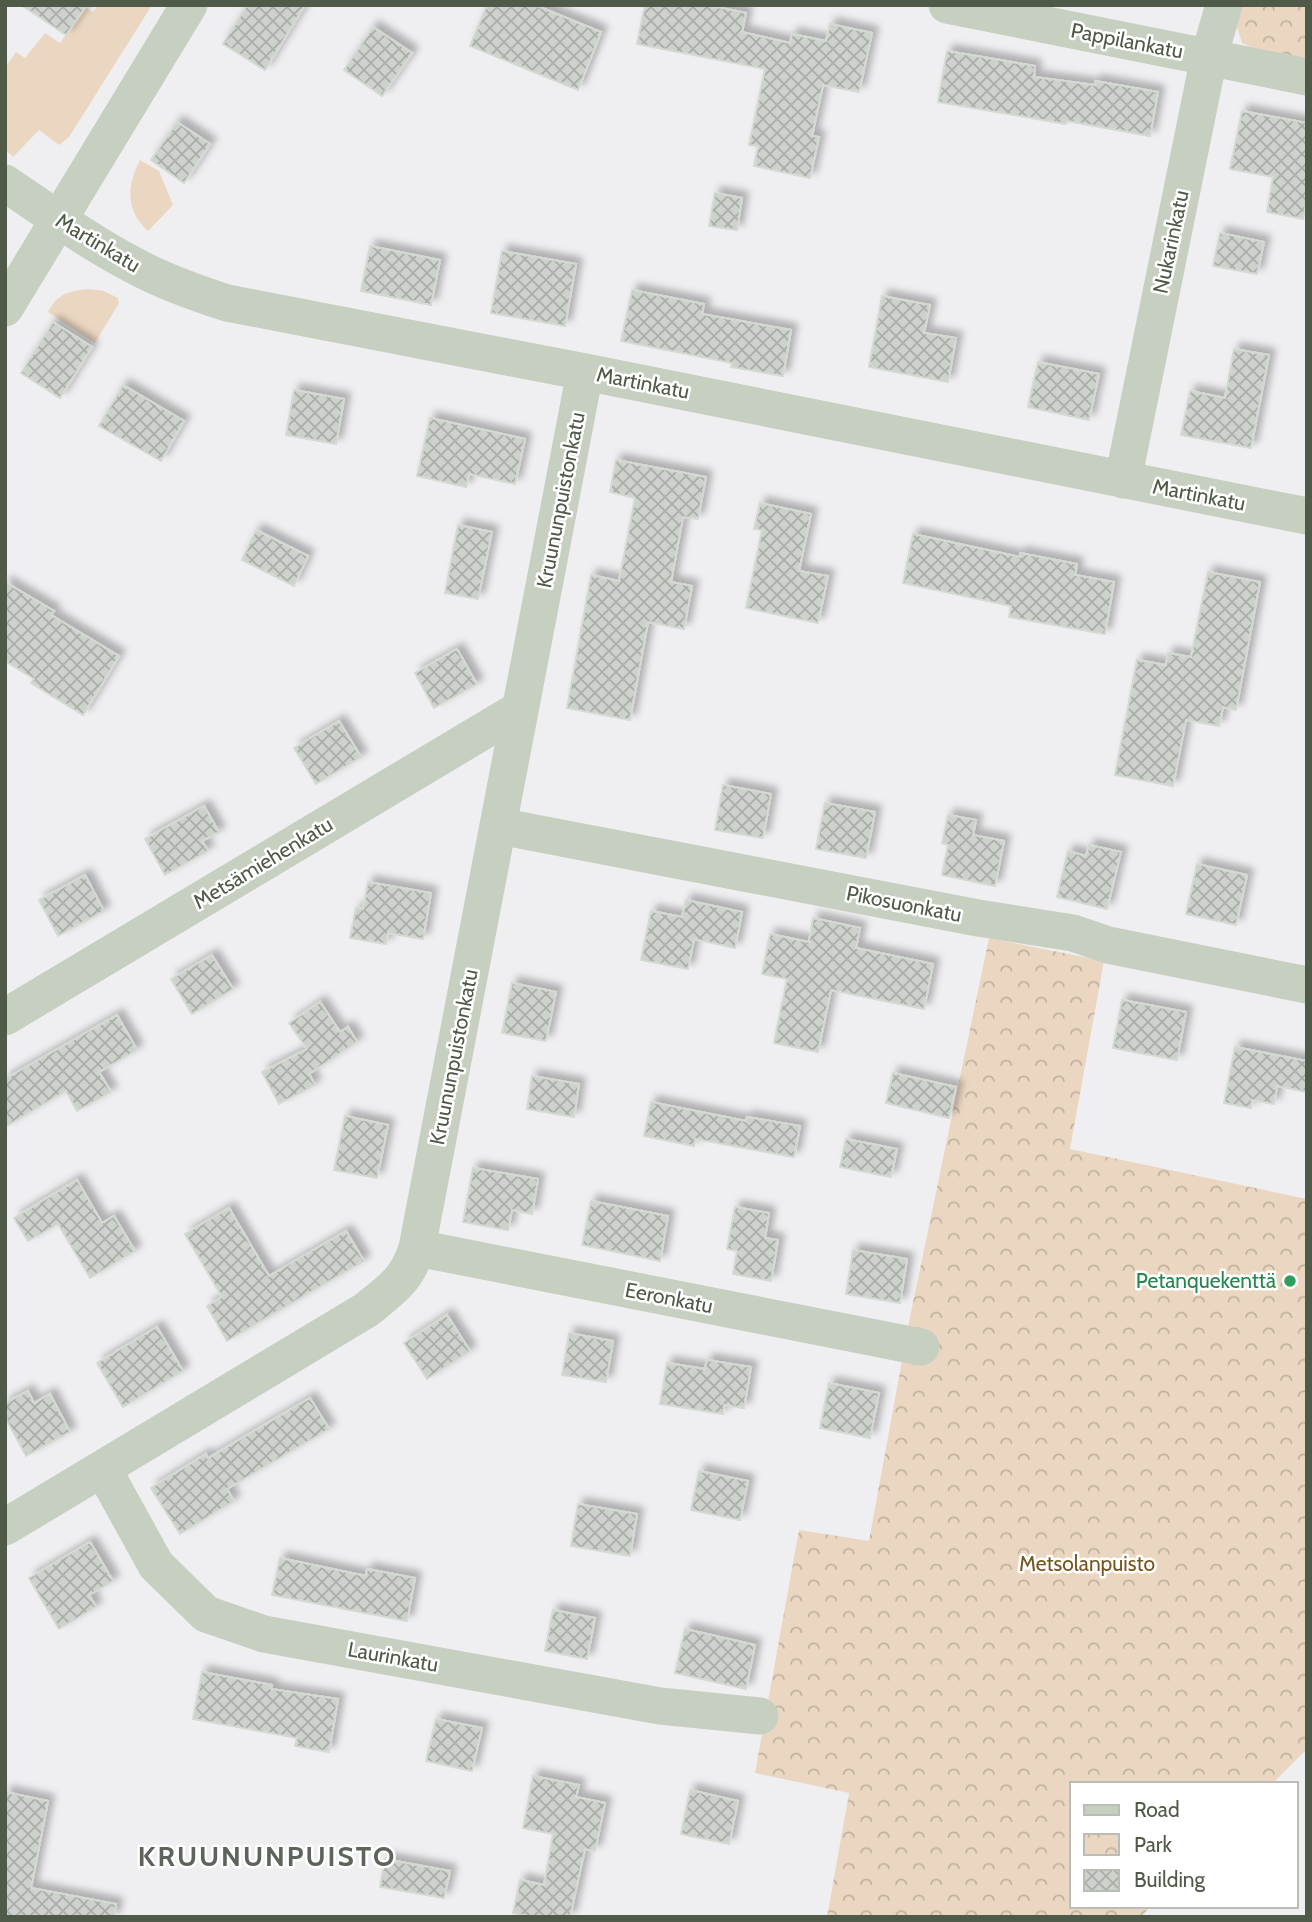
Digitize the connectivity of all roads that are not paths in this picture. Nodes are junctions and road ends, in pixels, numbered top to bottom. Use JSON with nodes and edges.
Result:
{"nodes":[{"id":1,"x":189,"y":5,"type":"edge"},
{"id":2,"x":947,"y":5,"type":"edge"},
{"id":3,"x":1224,"y":5,"type":"edge"},
{"id":4,"x":1209,"y":57,"type":"junction"},
{"id":5,"x":1307,"y":77,"type":"edge"},
{"id":6,"x":5,"y":183,"type":"edge"},
{"id":7,"x":58,"y":220,"type":"junction"},
{"id":8,"x":5,"y":308,"type":"edge"},
{"id":9,"x":585,"y":372,"type":"junction"},
{"id":10,"x":1123,"y":480,"type":"junction"},
{"id":11,"x":1307,"y":516,"type":"edge"},
{"id":12,"x":520,"y":709,"type":"junction"},
{"id":13,"x":499,"y":826,"type":"junction"},
{"id":14,"x":1307,"y":985,"type":"edge"},
{"id":15,"x":5,"y":1017,"type":"edge"},
{"id":16,"x":417,"y":1248,"type":"junction"},
{"id":17,"x":920,"y":1347,"type":"dead end"},
{"id":18,"x":103,"y":1469,"type":"junction"},
{"id":19,"x":5,"y":1527,"type":"edge"},
{"id":20,"x":761,"y":1716,"type":"dead end"}],
"edges":[{"from":1,"to":7,"type":"street"},
{"from":2,"to":4,"type":"street","name":"Pappilankatu"},
{"from":3,"to":4,"type":"street","name":"Nukarinkatu"},
{"from":4,"to":5,"type":"street","name":"Pappilankatu"},
{"from":4,"to":10,"type":"street","name":"Nukarinkatu"},
{"from":6,"to":7,"type":"street","name":"Martinkatu"},
{"from":7,"to":8,"type":"street"},
{"from":7,"to":9,"type":"street","name":"Martinkatu"},
{"from":9,"to":10,"type":"street","name":"Martinkatu"},
{"from":9,"to":12,"type":"street","name":"Kruununpuistonkatu"},
{"from":10,"to":11,"type":"street","name":"Martinkatu"},
{"from":12,"to":13,"type":"street","name":"Kruununpuistonkatu"},
{"from":12,"to":15,"type":"street","name":"Metsämiehenkatu"},
{"from":13,"to":14,"type":"street","name":"Pikosuonkatu"},
{"from":13,"to":16,"type":"street","name":"Kruununpuistonkatu"},
{"from":16,"to":17,"type":"street","name":"Eeronkatu"},
{"from":16,"to":18,"type":"street","name":"Kruununpuistonkatu"},
{"from":18,"to":19,"type":"street","name":"Kruununpuistonkatu"},
{"from":18,"to":20,"type":"street","name":"Laurinkatu"}]}
